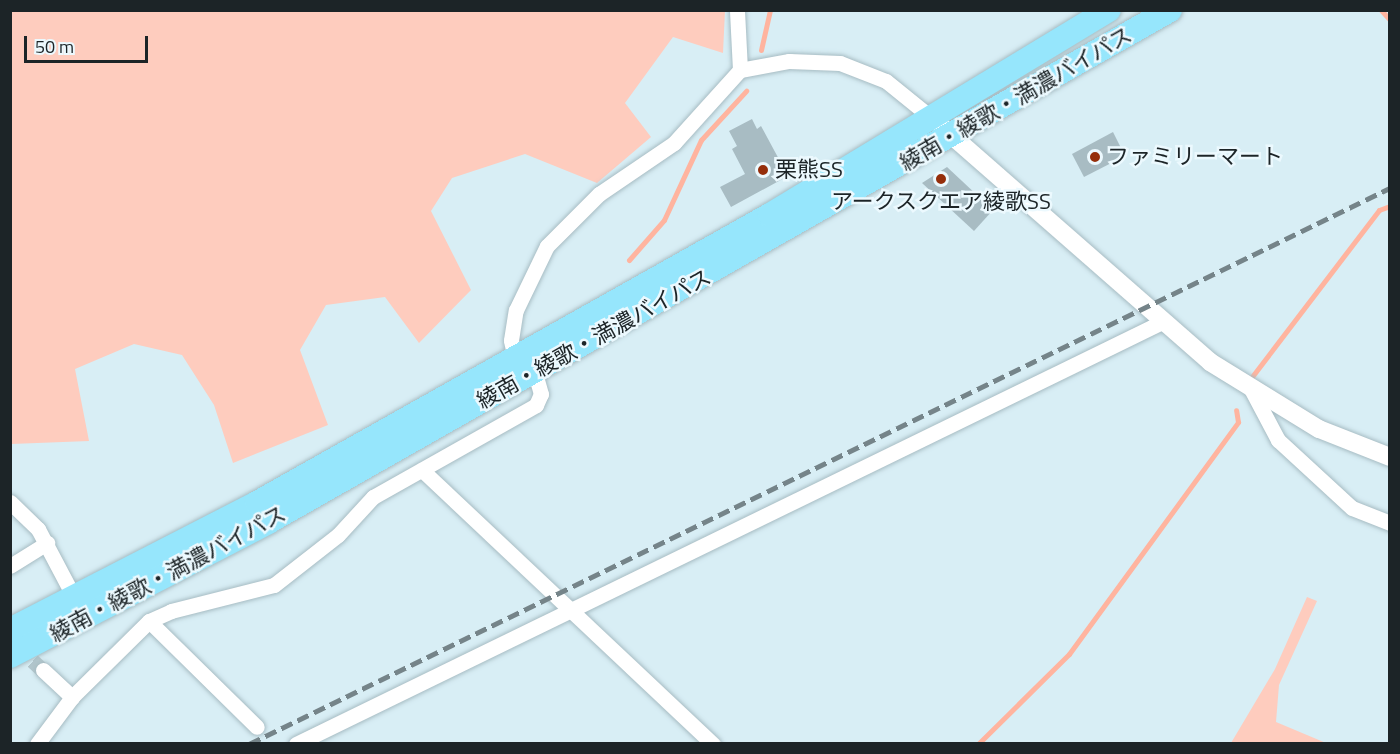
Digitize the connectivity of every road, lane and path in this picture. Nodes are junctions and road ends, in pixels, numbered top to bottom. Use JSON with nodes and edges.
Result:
{"nodes":[{"id":1,"x":737,"y":10,"type":"edge"},
{"id":2,"x":1109,"y":10,"type":"edge"},
{"id":3,"x":1170,"y":10,"type":"edge"},
{"id":4,"x":740,"y":70,"type":"junction"},
{"id":5,"x":933,"y":119,"type":"junction"},
{"id":6,"x":951,"y":134,"type":"junction"},
{"id":7,"x":1160,"y":323,"type":"junction"},
{"id":8,"x":515,"y":358,"type":"junction"},
{"id":9,"x":535,"y":373,"type":"junction"},
{"id":10,"x":1251,"y":389,"type":"junction"},
{"id":11,"x":1389,"y":457,"type":"edge"},
{"id":12,"x":422,"y":470,"type":"junction"},
{"id":13,"x":10,"y":502,"type":"edge"},
{"id":14,"x":1389,"y":523,"type":"edge"},
{"id":15,"x":47,"y":543,"type":"junction"},
{"id":16,"x":10,"y":566,"type":"edge"},
{"id":17,"x":80,"y":609,"type":"junction"},
{"id":18,"x":569,"y":612,"type":"junction"},
{"id":19,"x":149,"y":621,"type":"junction"},
{"id":20,"x":10,"y":630,"type":"edge"},
{"id":21,"x":10,"y":656,"type":"edge"},
{"id":22,"x":43,"y":670,"type":"tunnel mouth"},
{"id":23,"x":72,"y":698,"type":"junction"},
{"id":24,"x":257,"y":727,"type":"dead end"},
{"id":25,"x":37,"y":744,"type":"edge"},
{"id":26,"x":296,"y":744,"type":"edge"},
{"id":27,"x":713,"y":744,"type":"edge"}],
"edges":[{"from":1,"to":4,"type":"street"},
{"from":2,"to":5,"type":"highway","name":"綾南・綾歌・満濃バイパス"},
{"from":3,"to":6,"type":"highway","name":"綾南・綾歌・満濃バイパス"},
{"from":4,"to":5,"type":"street"},
{"from":4,"to":8,"type":"street"},
{"from":5,"to":6,"type":"street"},
{"from":5,"to":8,"type":"highway","name":"綾南・綾歌・満濃バイパス"},
{"from":6,"to":7,"type":"street"},
{"from":6,"to":9,"type":"highway","name":"綾南・綾歌・満濃バイパス"},
{"from":7,"to":10,"type":"street"},
{"from":7,"to":18,"type":"street"},
{"from":8,"to":17,"type":"highway","name":"綾南・綾歌・満濃バイパス"},
{"from":9,"to":12,"type":"street"},
{"from":9,"to":17,"type":"highway","name":"綾南・綾歌・満濃バイパス"},
{"from":10,"to":11,"type":"street"},
{"from":10,"to":14,"type":"street"},
{"from":12,"to":18,"type":"street"},
{"from":12,"to":19,"type":"street"},
{"from":13,"to":15,"type":"street"},
{"from":15,"to":16,"type":"street"},
{"from":15,"to":17,"type":"street"},
{"from":17,"to":20,"type":"highway","name":"綾南・綾歌・満濃バイパス"},
{"from":17,"to":21,"type":"highway","name":"綾南・綾歌・満濃バイパス"},
{"from":18,"to":26,"type":"street"},
{"from":18,"to":27,"type":"street"},
{"from":19,"to":23,"type":"street"},
{"from":19,"to":24,"type":"street"},
{"from":22,"to":23,"type":"street"},
{"from":23,"to":25,"type":"street"}]}
